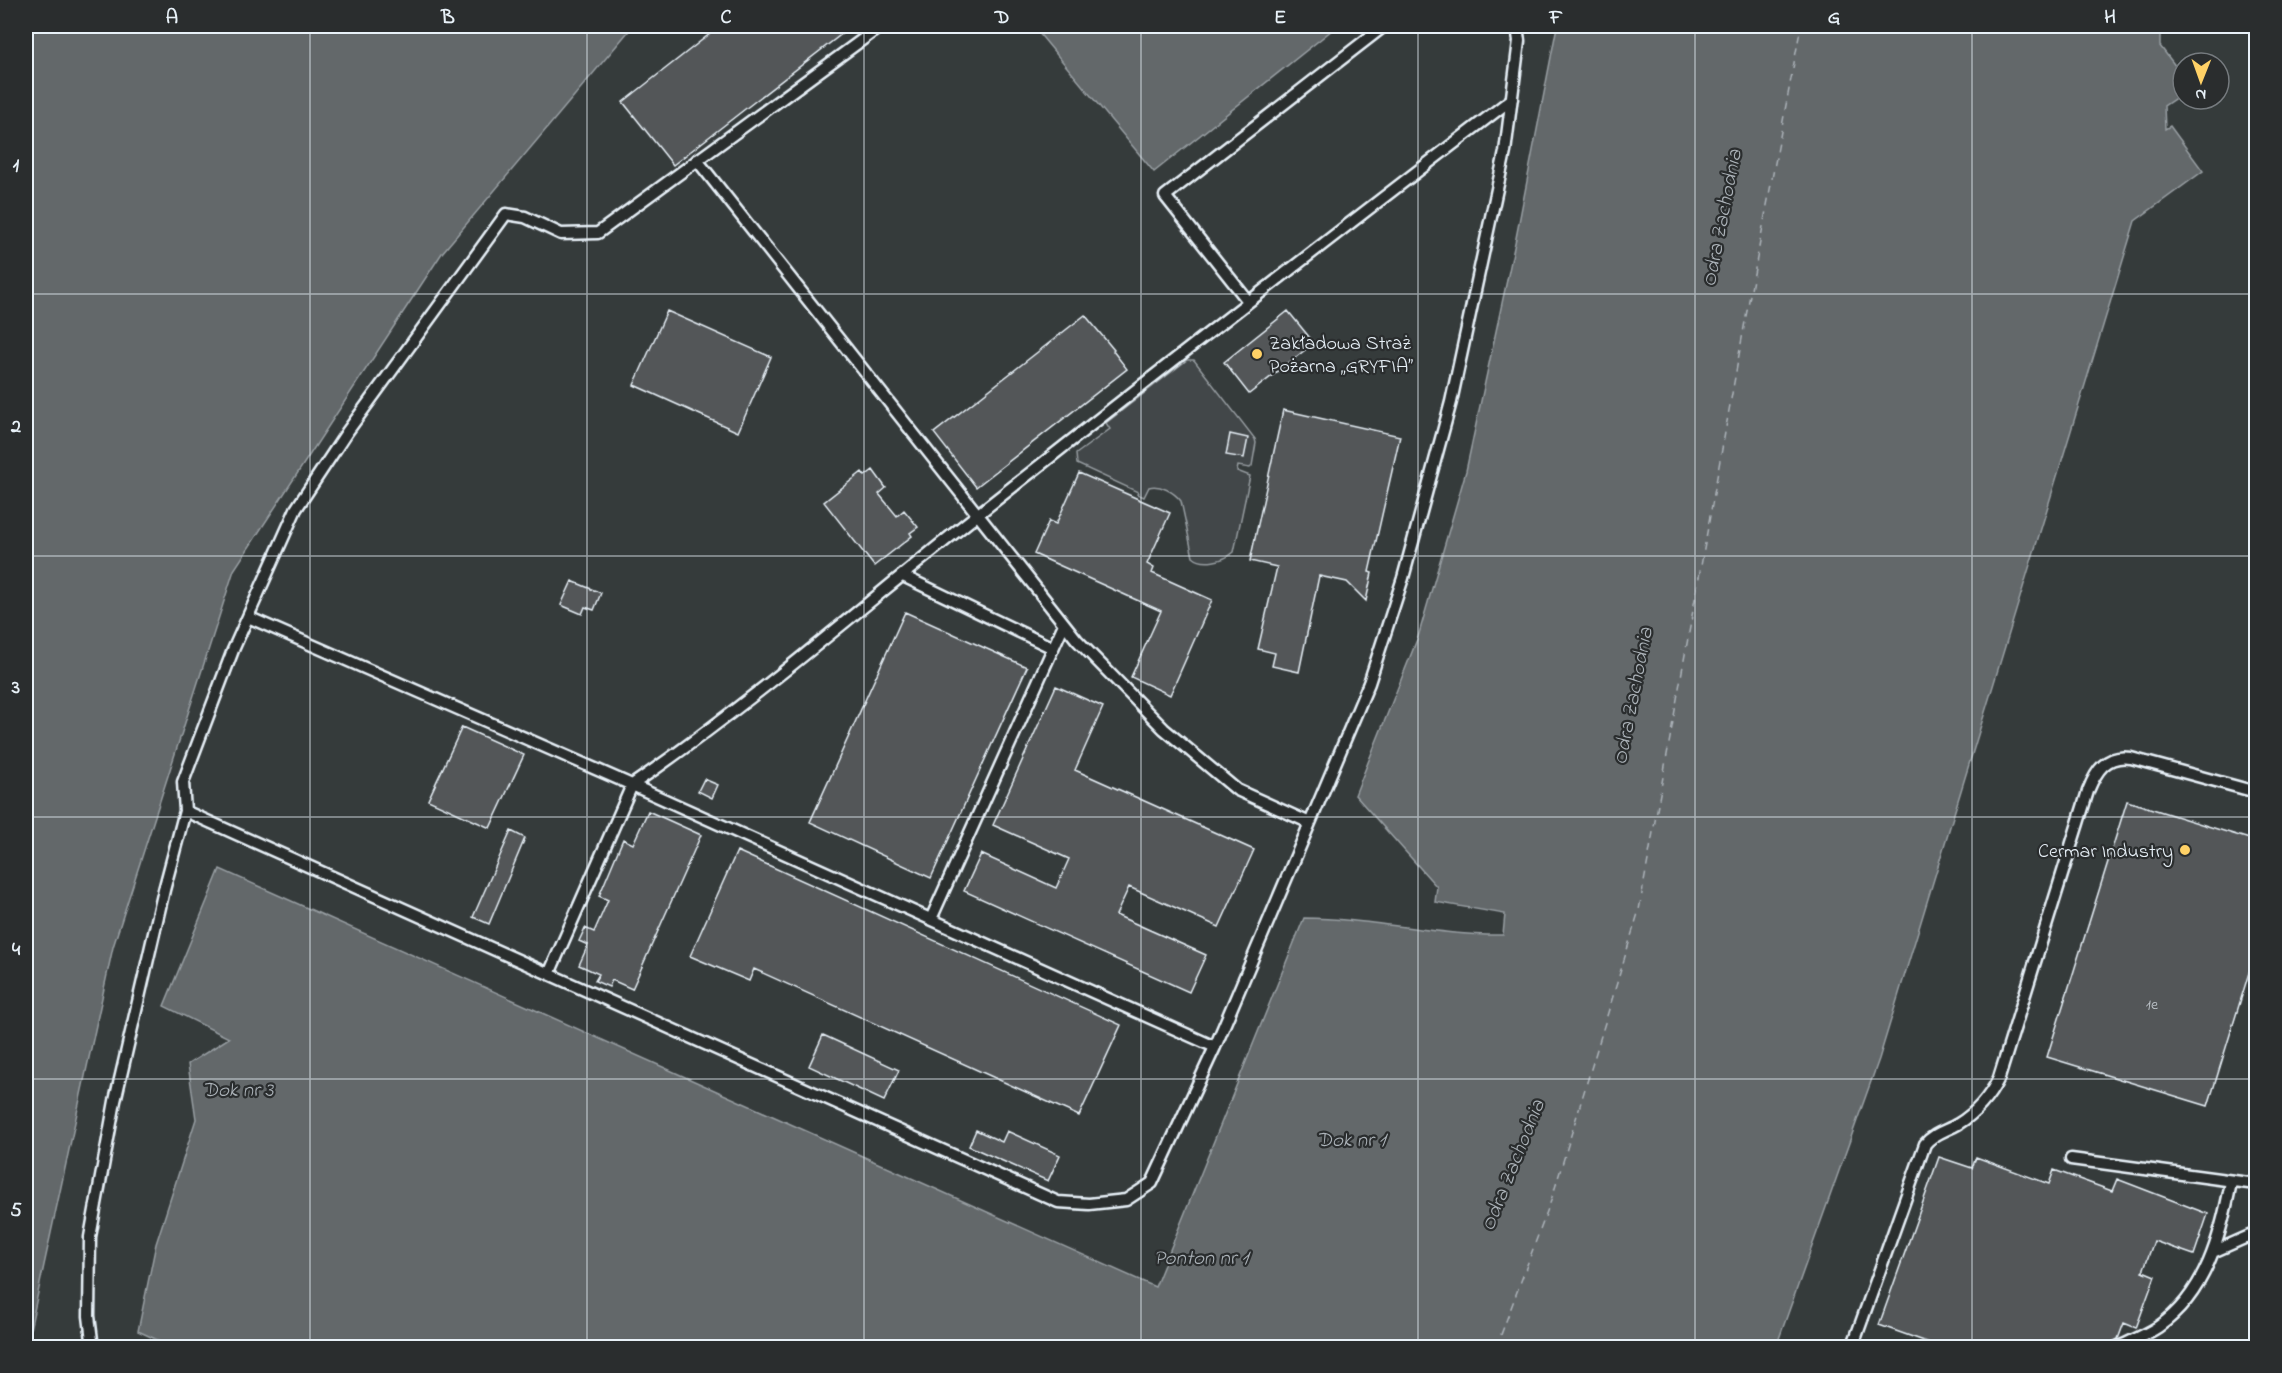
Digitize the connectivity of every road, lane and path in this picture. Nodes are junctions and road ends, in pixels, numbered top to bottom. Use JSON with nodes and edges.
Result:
{"nodes":[{"id":1,"x":880,"y":26,"type":"edge"},
{"id":2,"x":1384,"y":26,"type":"edge"},
{"id":3,"x":1516,"y":26,"type":"edge"},
{"id":4,"x":1512,"y":99,"type":"junction"},
{"id":5,"x":697,"y":160,"type":"junction"},
{"id":6,"x":1248,"y":301,"type":"junction"},
{"id":7,"x":978,"y":514,"type":"junction"},
{"id":8,"x":903,"y":576,"type":"junction"},
{"id":9,"x":248,"y":617,"type":"junction"},
{"id":10,"x":1064,"y":624,"type":"junction"},
{"id":11,"x":1053,"y":648,"type":"junction"},
{"id":12,"x":632,"y":785,"type":"junction"},
{"id":13,"x":2256,"y":792,"type":"edge"},
{"id":14,"x":185,"y":811,"type":"junction"},
{"id":15,"x":1310,"y":823,"type":"junction"},
{"id":16,"x":931,"y":919,"type":"junction"},
{"id":17,"x":549,"y":974,"type":"junction"},
{"id":18,"x":1215,"y":1047,"type":"junction"},
{"id":19,"x":2071,"y":1159,"type":"dead end"},
{"id":20,"x":2231,"y":1182,"type":"junction"},
{"id":21,"x":2256,"y":1184,"type":"edge"},
{"id":22,"x":2256,"y":1233,"type":"edge"},
{"id":23,"x":2213,"y":1252,"type":"junction"},
{"id":24,"x":93,"y":1347,"type":"edge"},
{"id":25,"x":1852,"y":1347,"type":"edge"},
{"id":26,"x":2117,"y":1347,"type":"edge"}],
"edges":[{"from":1,"to":5,"type":"lane"},
{"from":2,"to":6,"type":"lane"},
{"from":3,"to":4,"type":"lane"},
{"from":4,"to":6,"type":"lane"},
{"from":4,"to":15,"type":"lane"},
{"from":5,"to":7,"type":"lane"},
{"from":5,"to":9,"type":"lane"},
{"from":6,"to":7,"type":"lane"},
{"from":7,"to":8,"type":"lane"},
{"from":7,"to":10,"type":"lane"},
{"from":8,"to":11,"type":"lane"},
{"from":8,"to":12,"type":"lane"},
{"from":9,"to":12,"type":"lane"},
{"from":9,"to":14,"type":"lane"},
{"from":10,"to":11,"type":"lane"},
{"from":10,"to":15,"type":"lane"},
{"from":11,"to":16,"type":"lane"},
{"from":12,"to":16,"type":"lane"},
{"from":12,"to":17,"type":"lane"},
{"from":13,"to":25,"type":"lane"},
{"from":14,"to":17,"type":"lane"},
{"from":14,"to":24,"type":"lane"},
{"from":15,"to":18,"type":"lane"},
{"from":16,"to":18,"type":"lane"},
{"from":17,"to":18,"type":"lane"},
{"from":19,"to":20,"type":"lane"},
{"from":20,"to":21,"type":"lane"},
{"from":20,"to":23,"type":"lane"},
{"from":22,"to":23,"type":"lane"},
{"from":23,"to":26,"type":"lane"}]}
